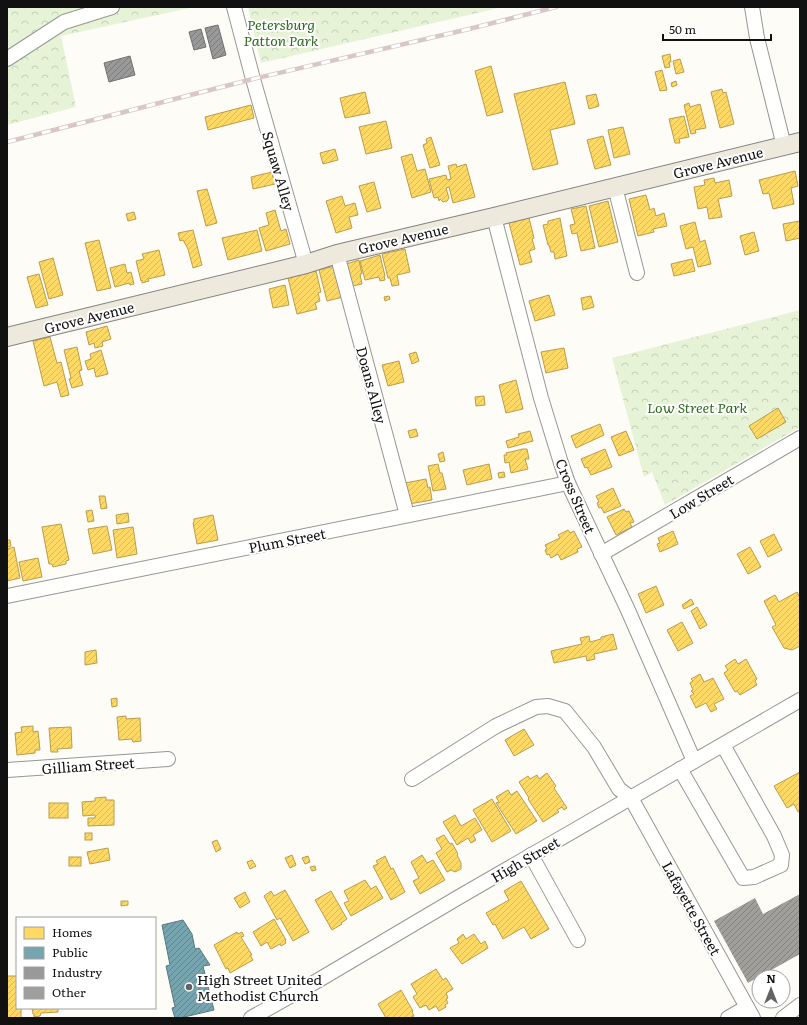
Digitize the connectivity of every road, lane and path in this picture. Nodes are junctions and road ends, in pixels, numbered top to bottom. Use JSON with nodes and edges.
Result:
{"nodes":[{"id":1,"x":112,"y":7,"type":"edge"},
{"id":2,"x":234,"y":7,"type":"edge"},
{"id":3,"x":752,"y":7,"type":"edge"},
{"id":4,"x":7,"y":58,"type":"edge"},
{"id":5,"x":792,"y":144,"type":"edge"},
{"id":6,"x":615,"y":187,"type":"junction"},
{"id":7,"x":494,"y":217,"type":"junction"},
{"id":8,"x":337,"y":254,"type":"junction"},
{"id":9,"x":306,"y":264,"type":"junction"},
{"id":10,"x":637,"y":273,"type":"dead end"},
{"id":11,"x":7,"y":337,"type":"edge"},
{"id":12,"x":800,"y":438,"type":"edge"},
{"id":13,"x":568,"y":483,"type":"junction"},
{"id":14,"x":408,"y":515,"type":"junction"},
{"id":15,"x":601,"y":554,"type":"junction"},
{"id":16,"x":7,"y":596,"type":"edge"},
{"id":17,"x":800,"y":700,"type":"edge"},
{"id":18,"x":723,"y":745,"type":"junction"},
{"id":19,"x":168,"y":759,"type":"dead end"},
{"id":20,"x":694,"y":761,"type":"junction"},
{"id":21,"x":680,"y":769,"type":"junction"},
{"id":22,"x":7,"y":770,"type":"edge"},
{"id":23,"x":412,"y":779,"type":"dead end"},
{"id":24,"x":631,"y":798,"type":"junction"},
{"id":25,"x":531,"y":856,"type":"junction"},
{"id":26,"x":578,"y":940,"type":"dead end"},
{"id":27,"x":800,"y":1005,"type":"edge"},
{"id":28,"x":750,"y":1013,"type":"edge"},
{"id":29,"x":251,"y":1018,"type":"edge"},
{"id":30,"x":728,"y":1018,"type":"edge"},
{"id":31,"x":783,"y":1018,"type":"edge"}],
"edges":[{"from":1,"to":4,"type":"street"},
{"from":2,"to":9,"type":"street","name":"Squaw Alley"},
{"from":3,"to":5,"type":"street"},
{"from":5,"to":6,"type":"main road","name":"Grove Avenue"},
{"from":6,"to":7,"type":"main road","name":"Grove Avenue"},
{"from":6,"to":10,"type":"street"},
{"from":7,"to":8,"type":"main road","name":"Grove Avenue"},
{"from":7,"to":13,"type":"street","name":"Cross Street"},
{"from":8,"to":9,"type":"main road","name":"Grove Avenue"},
{"from":8,"to":14,"type":"street","name":"Doans Alley"},
{"from":9,"to":11,"type":"main road","name":"Grove Avenue"},
{"from":12,"to":15,"type":"street","name":"Low Street"},
{"from":13,"to":14,"type":"street","name":"Plum Street"},
{"from":13,"to":15,"type":"street","name":"Cross Street"},
{"from":14,"to":16,"type":"street","name":"Plum Street"},
{"from":15,"to":20,"type":"street","name":"Cross Street"},
{"from":17,"to":18,"type":"street","name":"High Street"},
{"from":18,"to":20,"type":"street","name":"High Street"},
{"from":18,"to":21,"type":"street"},
{"from":19,"to":22,"type":"street","name":"Gilliam Street"},
{"from":20,"to":21,"type":"street","name":"High Street"},
{"from":21,"to":24,"type":"street","name":"High Street"},
{"from":23,"to":24,"type":"street","name":"Lafayette Street"},
{"from":24,"to":25,"type":"street","name":"High Street"},
{"from":24,"to":28,"type":"street","name":"Lafayette Street"},
{"from":25,"to":26,"type":"street"},
{"from":25,"to":29,"type":"street","name":"High Street"},
{"from":27,"to":31,"type":"street"},
{"from":28,"to":30,"type":"street"}]}
